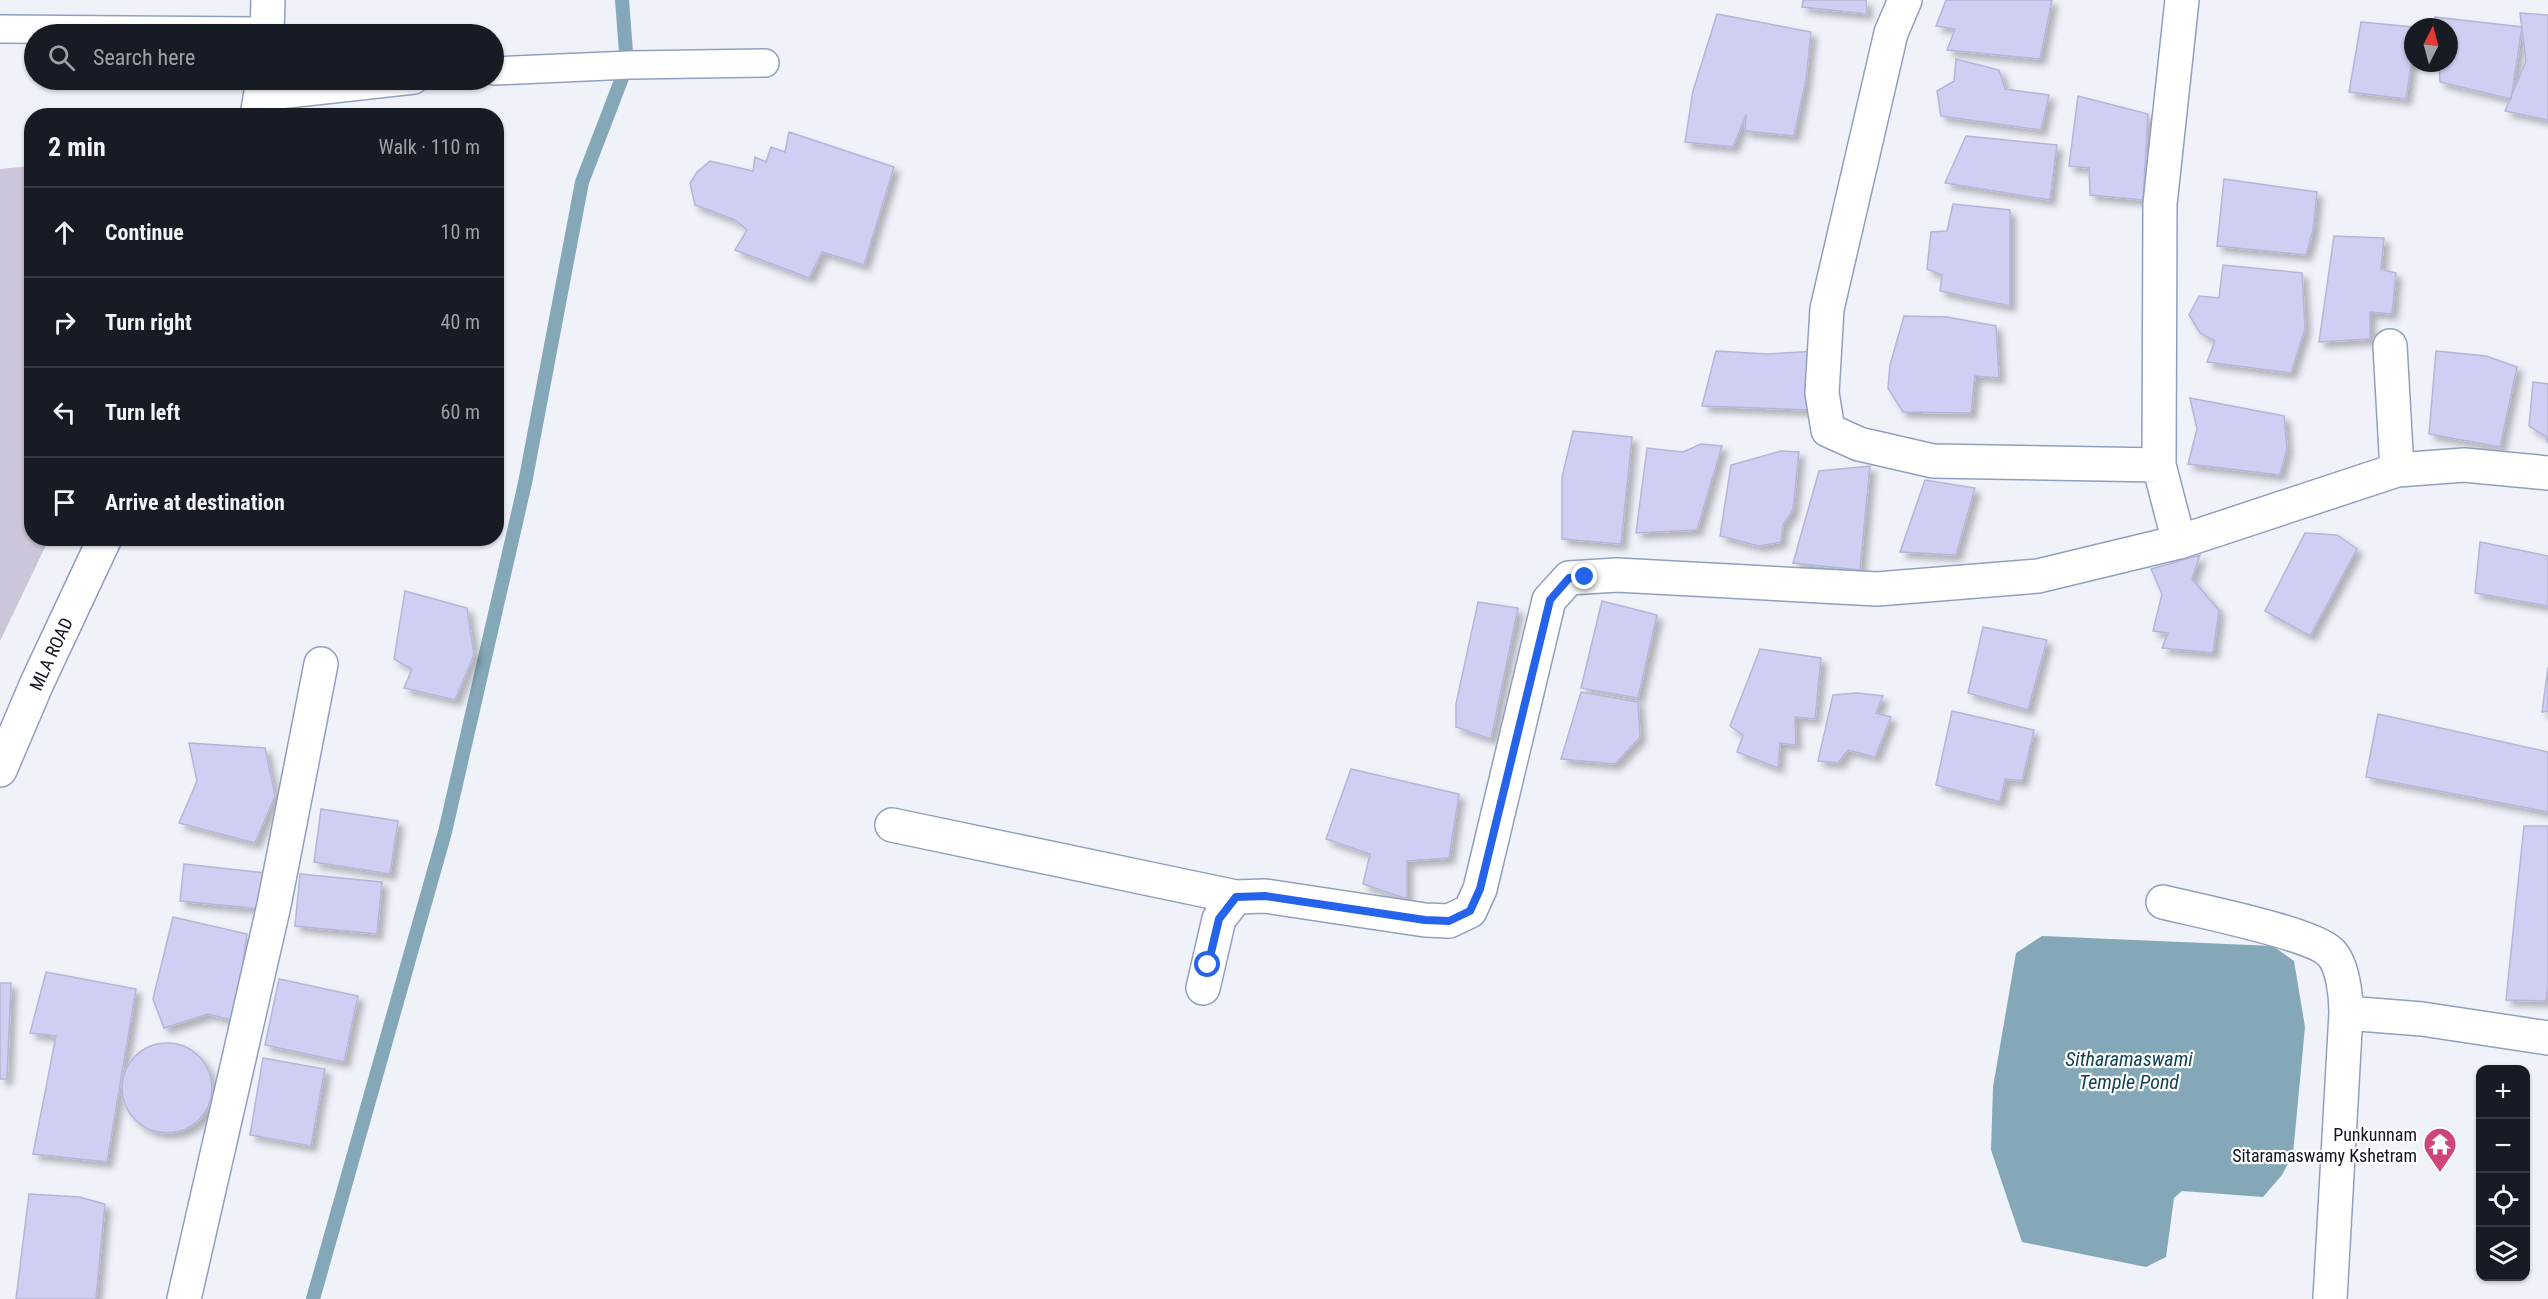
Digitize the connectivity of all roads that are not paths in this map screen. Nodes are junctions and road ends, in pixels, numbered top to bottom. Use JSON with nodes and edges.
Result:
{"nodes":[{"id":1,"x":1905,"y":0,"type":"edge"},
{"id":2,"x":2182,"y":0,"type":"edge"},
{"id":3,"x":267,"y":22,"type":"edge"},
{"id":4,"x":191,"y":24,"type":"edge"},
{"id":5,"x":24,"y":28,"type":"edge"},
{"id":6,"x":0,"y":29,"type":"edge"},
{"id":7,"x":765,"y":63,"type":"dead end"},
{"id":8,"x":504,"y":70,"type":"edge"},
{"id":9,"x":324,"y":90,"type":"edge"},
{"id":10,"x":261,"y":97,"type":"edge"},
{"id":11,"x":2390,"y":346,"type":"dead end"},
{"id":12,"x":2159,"y":465,"type":"junction"},
{"id":13,"x":2397,"y":470,"type":"junction"},
{"id":14,"x":2548,"y":473,"type":"edge"},
{"id":15,"x":2179,"y":542,"type":"junction"},
{"id":16,"x":101,"y":546,"type":"edge"},
{"id":17,"x":321,"y":664,"type":"dead end"},
{"id":18,"x":0,"y":770,"type":"edge"},
{"id":19,"x":892,"y":825,"type":"dead end"},
{"id":20,"x":1236,"y":897,"type":"junction"},
{"id":21,"x":2163,"y":902,"type":"dead end"},
{"id":22,"x":1203,"y":988,"type":"dead end"},
{"id":23,"x":2346,"y":1013,"type":"junction"},
{"id":24,"x":2548,"y":1038,"type":"edge"},
{"id":25,"x":184,"y":1299,"type":"edge"},
{"id":26,"x":2330,"y":1299,"type":"edge"}],
"edges":[{"from":1,"to":12,"type":"street"},
{"from":2,"to":12,"type":"street"},
{"from":3,"to":4,"type":"lane"},
{"from":5,"to":6,"type":"lane"},
{"from":7,"to":8,"type":"lane"},
{"from":9,"to":10,"type":"lane"},
{"from":11,"to":13,"type":"street"},
{"from":12,"to":15,"type":"street"},
{"from":13,"to":14,"type":"street"},
{"from":13,"to":15,"type":"street"},
{"from":15,"to":20,"type":"street"},
{"from":16,"to":18,"type":"street","name":"MLA ROAD"},
{"from":17,"to":25,"type":"street"},
{"from":19,"to":20,"type":"street"},
{"from":20,"to":22,"type":"street"},
{"from":21,"to":23,"type":"street"},
{"from":23,"to":24,"type":"street"},
{"from":23,"to":26,"type":"street"}]}
